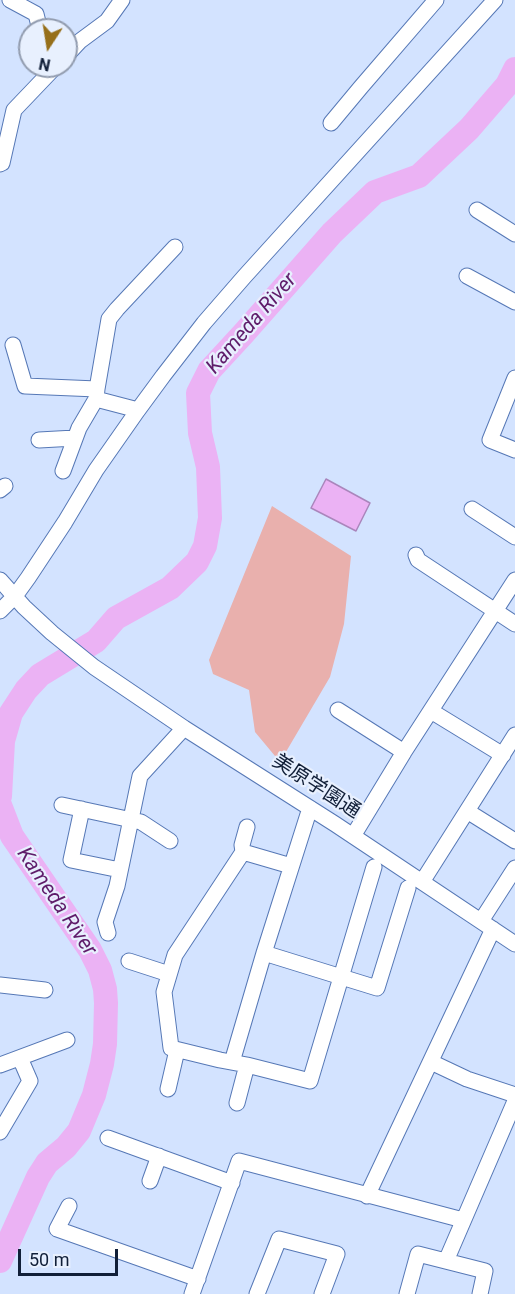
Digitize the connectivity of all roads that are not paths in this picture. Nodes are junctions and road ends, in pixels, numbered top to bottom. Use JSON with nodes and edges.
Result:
{"nodes":[{"id":1,"x":10,"y":0,"type":"edge"},
{"id":2,"x":436,"y":0,"type":"edge"},
{"id":3,"x":495,"y":0,"type":"edge"},
{"id":4,"x":120,"y":1,"type":"edge"},
{"id":5,"x":37,"y":18,"type":"edge"},
{"id":6,"x":78,"y":43,"type":"edge"},
{"id":7,"x":43,"y":78,"type":"edge"},
{"id":8,"x":332,"y":123,"type":"dead end"},
{"id":9,"x":0,"y":165,"type":"edge"},
{"id":10,"x":477,"y":210,"type":"dead end"},
{"id":11,"x":515,"y":234,"type":"edge"},
{"id":12,"x":175,"y":247,"type":"dead end"},
{"id":13,"x":468,"y":276,"type":"dead end"},
{"id":14,"x":515,"y":302,"type":"edge"},
{"id":15,"x":13,"y":345,"type":"dead end"},
{"id":16,"x":515,"y":378,"type":"edge"},
{"id":17,"x":96,"y":394,"type":"junction"},
{"id":18,"x":138,"y":410,"type":"junction"},
{"id":19,"x":75,"y":438,"type":"junction"},
{"id":20,"x":39,"y":440,"type":"dead end"},
{"id":21,"x":515,"y":450,"type":"edge"},
{"id":22,"x":63,"y":471,"type":"dead end"},
{"id":23,"x":472,"y":509,"type":"dead end"},
{"id":24,"x":515,"y":537,"type":"edge"},
{"id":25,"x":416,"y":555,"type":"dead end"},
{"id":26,"x":0,"y":580,"type":"edge"},
{"id":27,"x":515,"y":580,"type":"edge"},
{"id":28,"x":15,"y":596,"type":"junction"},
{"id":29,"x":0,"y":611,"type":"edge"},
{"id":30,"x":495,"y":611,"type":"junction"},
{"id":31,"x":515,"y":624,"type":"edge"},
{"id":32,"x":338,"y":711,"type":"dead end"},
{"id":33,"x":431,"y":711,"type":"junction"},
{"id":34,"x":184,"y":728,"type":"junction"},
{"id":35,"x":515,"y":735,"type":"edge"},
{"id":36,"x":404,"y":752,"type":"junction"},
{"id":37,"x":503,"y":755,"type":"junction"},
{"id":38,"x":62,"y":805,"type":"dead end"},
{"id":39,"x":310,"y":808,"type":"junction"},
{"id":40,"x":82,"y":809,"type":"junction"},
{"id":41,"x":467,"y":811,"type":"junction"},
{"id":42,"x":131,"y":819,"type":"junction"},
{"id":43,"x":247,"y":827,"type":"dead end"},
{"id":44,"x":353,"y":836,"type":"junction"},
{"id":45,"x":170,"y":841,"type":"dead end"},
{"id":46,"x":515,"y":841,"type":"edge"},
{"id":47,"x":243,"y":852,"type":"junction"},
{"id":48,"x":291,"y":866,"type":"junction"},
{"id":49,"x":374,"y":867,"type":"dead end"},
{"id":50,"x":515,"y":868,"type":"edge"},
{"id":51,"x":120,"y":870,"type":"junction"},
{"id":52,"x":415,"y":885,"type":"junction"},
{"id":53,"x":487,"y":925,"type":"junction"},
{"id":54,"x":108,"y":933,"type":"dead end"},
{"id":55,"x":515,"y":944,"type":"edge"},
{"id":56,"x":264,"y":953,"type":"junction"},
{"id":57,"x":129,"y":961,"type":"dead end"},
{"id":58,"x":169,"y":974,"type":"junction"},
{"id":59,"x":340,"y":976,"type":"junction"},
{"id":60,"x":0,"y":985,"type":"edge"},
{"id":61,"x":45,"y":990,"type":"dead end"},
{"id":62,"x":67,"y":1040,"type":"dead end"},
{"id":63,"x":177,"y":1050,"type":"junction"},
{"id":64,"x":20,"y":1058,"type":"junction"},
{"id":65,"x":232,"y":1062,"type":"junction"},
{"id":66,"x":431,"y":1062,"type":"junction"},
{"id":67,"x":0,"y":1065,"type":"edge"},
{"id":68,"x":247,"y":1065,"type":"junction"},
{"id":69,"x":168,"y":1089,"type":"dead end"},
{"id":70,"x":515,"y":1095,"type":"edge"},
{"id":71,"x":515,"y":1101,"type":"edge"},
{"id":72,"x":237,"y":1103,"type":"dead end"},
{"id":73,"x":0,"y":1132,"type":"edge"},
{"id":74,"x":108,"y":1138,"type":"dead end"},
{"id":75,"x":159,"y":1156,"type":"junction"},
{"id":76,"x":150,"y":1181,"type":"dead end"},
{"id":77,"x":232,"y":1183,"type":"junction"},
{"id":78,"x":368,"y":1196,"type":"junction"},
{"id":79,"x":69,"y":1206,"type":"dead end"},
{"id":80,"x":463,"y":1220,"type":"junction"},
{"id":81,"x":446,"y":1261,"type":"junction"},
{"id":82,"x":198,"y":1279,"type":"junction"},
{"id":83,"x":192,"y":1294,"type":"edge"},
{"id":84,"x":257,"y":1294,"type":"edge"},
{"id":85,"x":322,"y":1294,"type":"edge"},
{"id":86,"x":407,"y":1294,"type":"edge"},
{"id":87,"x":480,"y":1294,"type":"edge"}],
"edges":[{"from":1,"to":5,"type":"street"},
{"from":2,"to":8,"type":"street"},
{"from":3,"to":18,"type":"street"},
{"from":4,"to":6,"type":"street"},
{"from":7,"to":9,"type":"street"},
{"from":10,"to":11,"type":"street"},
{"from":12,"to":17,"type":"street"},
{"from":13,"to":14,"type":"street"},
{"from":15,"to":17,"type":"street"},
{"from":16,"to":21,"type":"street"},
{"from":17,"to":18,"type":"street"},
{"from":17,"to":19,"type":"street"},
{"from":18,"to":28,"type":"street"},
{"from":19,"to":20,"type":"street"},
{"from":19,"to":22,"type":"street"},
{"from":23,"to":24,"type":"street"},
{"from":25,"to":30,"type":"street"},
{"from":26,"to":28,"type":"street","name":"美原学園通"},
{"from":27,"to":30,"type":"street"},
{"from":28,"to":29,"type":"street"},
{"from":28,"to":34,"type":"street","name":"美原学園通"},
{"from":30,"to":31,"type":"street"},
{"from":30,"to":33,"type":"street"},
{"from":32,"to":36,"type":"street"},
{"from":33,"to":36,"type":"street"},
{"from":33,"to":37,"type":"street"},
{"from":34,"to":39,"type":"street","name":"美原学園通"},
{"from":34,"to":42,"type":"street"},
{"from":35,"to":37,"type":"street"},
{"from":36,"to":44,"type":"street"},
{"from":37,"to":41,"type":"street"},
{"from":38,"to":40,"type":"street"},
{"from":39,"to":44,"type":"street","name":"美原学園通"},
{"from":39,"to":48,"type":"street"},
{"from":40,"to":42,"type":"street"},
{"from":40,"to":51,"type":"street"},
{"from":41,"to":46,"type":"street"},
{"from":41,"to":52,"type":"street"},
{"from":42,"to":45,"type":"street"},
{"from":42,"to":51,"type":"street"},
{"from":43,"to":47,"type":"street"},
{"from":44,"to":52,"type":"street","name":"美原学園通"},
{"from":47,"to":48,"type":"street"},
{"from":47,"to":58,"type":"street"},
{"from":48,"to":56,"type":"street"},
{"from":49,"to":59,"type":"street"},
{"from":50,"to":53,"type":"street"},
{"from":51,"to":54,"type":"street"},
{"from":52,"to":53,"type":"street","name":"美原学園通"},
{"from":52,"to":59,"type":"street"},
{"from":53,"to":55,"type":"street","name":"美原学園通"},
{"from":53,"to":66,"type":"street"},
{"from":56,"to":59,"type":"street"},
{"from":56,"to":65,"type":"street"},
{"from":57,"to":58,"type":"street"},
{"from":58,"to":63,"type":"street"},
{"from":59,"to":68,"type":"street"},
{"from":60,"to":61,"type":"street"},
{"from":62,"to":64,"type":"street"},
{"from":63,"to":65,"type":"street"},
{"from":63,"to":69,"type":"street"},
{"from":64,"to":67,"type":"street"},
{"from":64,"to":73,"type":"street"},
{"from":65,"to":68,"type":"street"},
{"from":66,"to":70,"type":"street"},
{"from":66,"to":78,"type":"street"},
{"from":68,"to":72,"type":"street"},
{"from":71,"to":80,"type":"street"},
{"from":74,"to":75,"type":"street"},
{"from":75,"to":76,"type":"street"},
{"from":75,"to":77,"type":"street"},
{"from":77,"to":78,"type":"street"},
{"from":77,"to":82,"type":"street"},
{"from":78,"to":80,"type":"street"},
{"from":79,"to":82,"type":"street"},
{"from":80,"to":81,"type":"street"},
{"from":81,"to":86,"type":"street"},
{"from":81,"to":87,"type":"street"},
{"from":82,"to":83,"type":"street"},
{"from":84,"to":85,"type":"street"}]}
